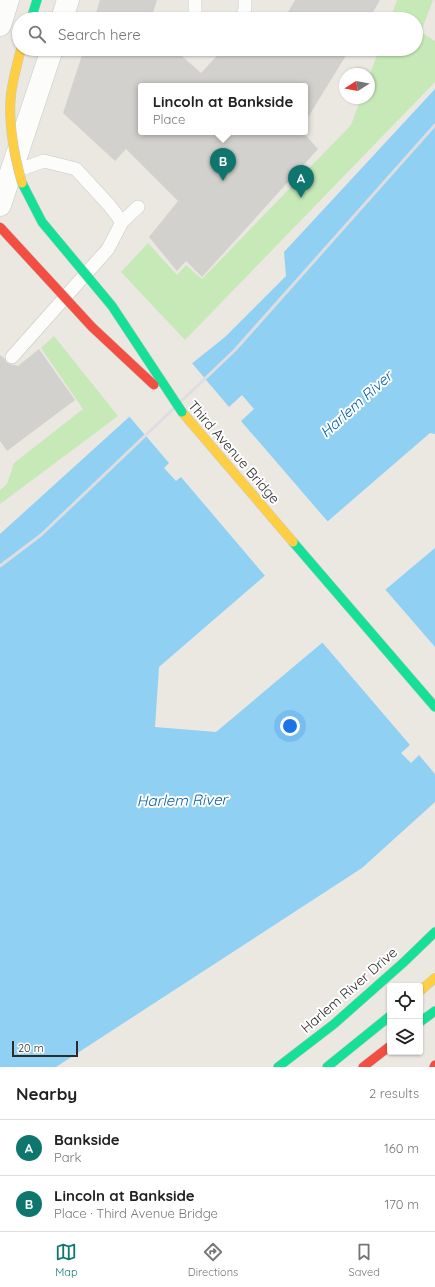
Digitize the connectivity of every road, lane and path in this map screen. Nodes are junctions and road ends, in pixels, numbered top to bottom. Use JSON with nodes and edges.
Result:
{"nodes":[{"id":1,"x":8,"y":0,"type":"edge"},
{"id":2,"x":37,"y":0,"type":"edge"},
{"id":3,"x":68,"y":0,"type":"edge"},
{"id":4,"x":195,"y":0,"type":"edge"},
{"id":5,"x":244,"y":0,"type":"edge"},
{"id":6,"x":33,"y":12,"type":"edge"},
{"id":7,"x":64,"y":12,"type":"edge"},
{"id":8,"x":195,"y":12,"type":"edge"},
{"id":9,"x":244,"y":12,"type":"edge"},
{"id":10,"x":0,"y":25,"type":"edge"},
{"id":11,"x":19,"y":56,"type":"edge"},
{"id":12,"x":50,"y":56,"type":"edge"},
{"id":13,"x":11,"y":173,"type":"junction"},
{"id":14,"x":0,"y":205,"type":"edge"},
{"id":15,"x":138,"y":207,"type":"dead end"},
{"id":16,"x":122,"y":222,"type":"junction"},
{"id":17,"x":0,"y":227,"type":"edge"},
{"id":18,"x":12,"y":357,"type":"dead end"},
{"id":19,"x":182,"y":412,"type":"junction"},
{"id":20,"x":435,"y":707,"type":"edge"},
{"id":21,"x":435,"y":932,"type":"edge"},
{"id":22,"x":435,"y":978,"type":"edge"},
{"id":23,"x":423,"y":988,"type":"edge"},
{"id":24,"x":435,"y":1011,"type":"edge"},
{"id":25,"x":387,"y":1018,"type":"edge"},
{"id":26,"x":423,"y":1020,"type":"edge"},
{"id":27,"x":387,"y":1048,"type":"edge"},
{"id":28,"x":278,"y":1067,"type":"edge"},
{"id":29,"x":327,"y":1067,"type":"edge"},
{"id":30,"x":363,"y":1067,"type":"edge"}],
"edges":[{"from":1,"to":10,"type":"street"},
{"from":2,"to":6,"type":"main road"},
{"from":3,"to":7,"type":"street"},
{"from":4,"to":8,"type":"lane"},
{"from":5,"to":9,"type":"lane"},
{"from":11,"to":19,"type":"main road","bridge":true},
{"from":12,"to":13,"type":"street"},
{"from":13,"to":14,"type":"street"},
{"from":13,"to":16,"type":"lane"},
{"from":15,"to":16,"type":"lane"},
{"from":16,"to":18,"type":"lane"},
{"from":17,"to":19,"type":"main road","name":"Third Avenue Bridge","bridge":true},
{"from":19,"to":20,"type":"main road","name":"Third Avenue Bridge"},
{"from":21,"to":28,"type":"main road","name":"Harlem River Drive"},
{"from":22,"to":23,"type":"main road"},
{"from":24,"to":26,"type":"main road"},
{"from":25,"to":29,"type":"main road"},
{"from":27,"to":30,"type":"main road"}]}
